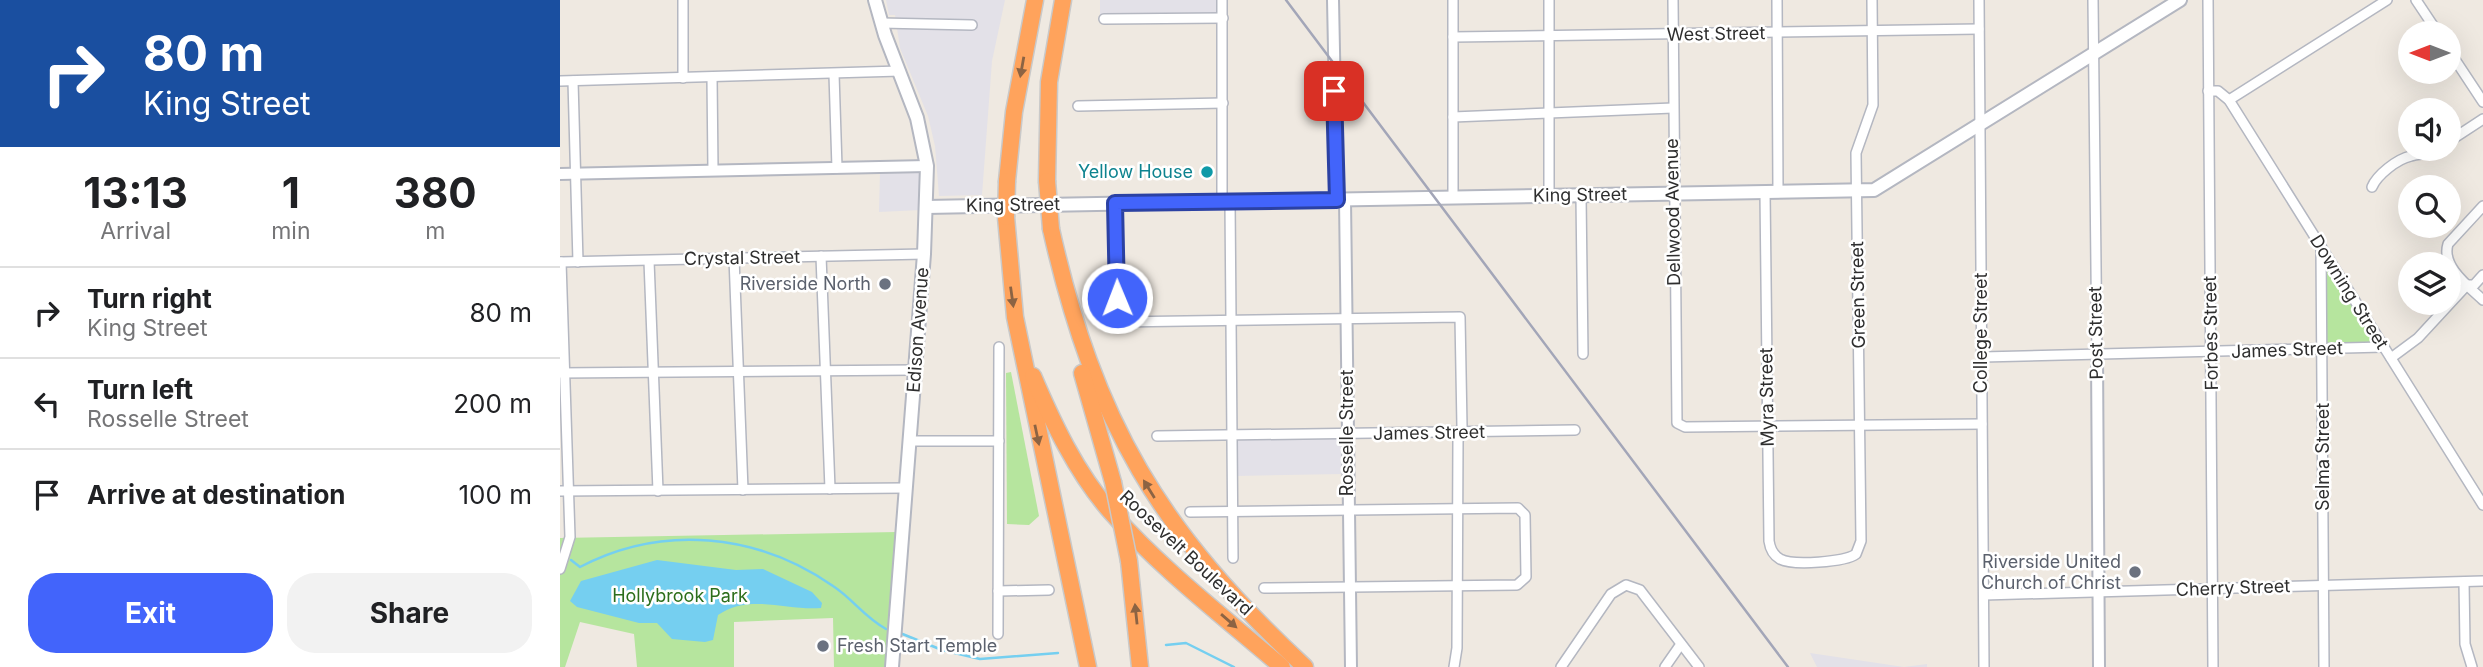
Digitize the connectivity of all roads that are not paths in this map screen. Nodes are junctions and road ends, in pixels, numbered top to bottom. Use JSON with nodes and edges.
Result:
{"nodes":[{"id":1,"x":683,"y":0,"type":"edge"},
{"id":2,"x":875,"y":0,"type":"edge"},
{"id":3,"x":1035,"y":0,"type":"edge"},
{"id":4,"x":1063,"y":0,"type":"edge"},
{"id":5,"x":1222,"y":0,"type":"edge"},
{"id":6,"x":1333,"y":0,"type":"edge"},
{"id":7,"x":1452,"y":0,"type":"edge"},
{"id":8,"x":1549,"y":0,"type":"edge"},
{"id":9,"x":1673,"y":0,"type":"edge"},
{"id":10,"x":1777,"y":0,"type":"edge"},
{"id":11,"x":1872,"y":0,"type":"edge"},
{"id":12,"x":1979,"y":0,"type":"edge"},
{"id":13,"x":2093,"y":0,"type":"edge"},
{"id":14,"x":2180,"y":0,"type":"edge"},
{"id":15,"x":2208,"y":0,"type":"edge"},
{"id":16,"x":2387,"y":0,"type":"edge"},
{"id":17,"x":2416,"y":0,"type":"edge"},
{"id":18,"x":1223,"y":18,"type":"junction"},
{"id":19,"x":1104,"y":19,"type":"dead end"},
{"id":20,"x":2430,"y":21,"type":"edge"},
{"id":21,"x":881,"y":23,"type":"junction"},
{"id":22,"x":972,"y":25,"type":"dead end"},
{"id":23,"x":1979,"y":29,"type":"junction"},
{"id":24,"x":1777,"y":32,"type":"junction"},
{"id":25,"x":1872,"y":32,"type":"junction"},
{"id":26,"x":1673,"y":34,"type":"junction"},
{"id":27,"x":1549,"y":36,"type":"junction"},
{"id":28,"x":1453,"y":37,"type":"junction"},
{"id":29,"x":2093,"y":54,"type":"junction"},
{"id":30,"x":2461,"y":69,"type":"edge"},
{"id":31,"x":900,"y":71,"type":"junction"},
{"id":32,"x":834,"y":74,"type":"junction"},
{"id":33,"x":683,"y":78,"type":"junction"},
{"id":34,"x":712,"y":78,"type":"junction"},
{"id":35,"x":560,"y":81,"type":"edge"},
{"id":36,"x":573,"y":81,"type":"junction"},
{"id":37,"x":2208,"y":91,"type":"junction"},
{"id":38,"x":2229,"y":100,"type":"junction"},
{"id":39,"x":2483,"y":102,"type":"edge"},
{"id":40,"x":1223,"y":103,"type":"junction"},
{"id":41,"x":1078,"y":106,"type":"dead end"},
{"id":42,"x":1673,"y":108,"type":"junction"},
{"id":43,"x":1549,"y":115,"type":"junction"},
{"id":44,"x":1453,"y":117,"type":"junction"},
{"id":45,"x":2483,"y":119,"type":"edge"},
{"id":46,"x":1980,"y":125,"type":"junction"},
{"id":47,"x":2461,"y":133,"type":"edge"},
{"id":48,"x":2401,"y":161,"type":"edge"},
{"id":49,"x":926,"y":166,"type":"junction"},
{"id":50,"x":837,"y":168,"type":"junction"},
{"id":51,"x":713,"y":170,"type":"junction"},
{"id":52,"x":575,"y":173,"type":"junction"},
{"id":53,"x":560,"y":174,"type":"edge"},
{"id":54,"x":2372,"y":187,"type":"dead end"},
{"id":55,"x":1771,"y":192,"type":"junction"},
{"id":56,"x":1856,"y":192,"type":"junction"},
{"id":57,"x":1672,"y":194,"type":"junction"},
{"id":58,"x":1581,"y":195,"type":"junction"},
{"id":59,"x":1549,"y":196,"type":"junction"},
{"id":60,"x":1453,"y":197,"type":"junction"},
{"id":61,"x":1341,"y":200,"type":"junction"},
{"id":62,"x":1226,"y":202,"type":"junction"},
{"id":63,"x":1115,"y":203,"type":"junction"},
{"id":64,"x":2483,"y":206,"type":"edge"},
{"id":65,"x":926,"y":207,"type":"junction"},
{"id":66,"x":1051,"y":229,"type":"junction"},
{"id":67,"x":2321,"y":247,"type":"junction"},
{"id":68,"x":924,"y":254,"type":"junction"},
{"id":69,"x":821,"y":256,"type":"junction"},
{"id":70,"x":734,"y":258,"type":"junction"},
{"id":71,"x":649,"y":261,"type":"junction"},
{"id":72,"x":560,"y":262,"type":"edge"},
{"id":73,"x":578,"y":262,"type":"junction"},
{"id":74,"x":2483,"y":275,"type":"edge"},
{"id":75,"x":2467,"y":285,"type":"junction"},
{"id":76,"x":2483,"y":300,"type":"edge"},
{"id":77,"x":1232,"y":321,"type":"junction"},
{"id":78,"x":1346,"y":321,"type":"junction"},
{"id":79,"x":1020,"y":344,"type":"junction"},
{"id":80,"x":999,"y":347,"type":"dead end"},
{"id":81,"x":2383,"y":347,"type":"junction"},
{"id":82,"x":2322,"y":349,"type":"junction"},
{"id":83,"x":2211,"y":353,"type":"junction"},
{"id":84,"x":1583,"y":354,"type":"dead end"},
{"id":85,"x":2097,"y":356,"type":"junction"},
{"id":86,"x":1982,"y":357,"type":"junction"},
{"id":87,"x":2391,"y":358,"type":"junction"},
{"id":88,"x":915,"y":370,"type":"junction"},
{"id":89,"x":740,"y":371,"type":"junction"},
{"id":90,"x":826,"y":371,"type":"junction"},
{"id":91,"x":562,"y":373,"type":"edge"},
{"id":92,"x":654,"y":373,"type":"junction"},
{"id":93,"x":1982,"y":424,"type":"junction"},
{"id":94,"x":1860,"y":425,"type":"junction"},
{"id":95,"x":1768,"y":426,"type":"junction"},
{"id":96,"x":1575,"y":430,"type":"dead end"},
{"id":97,"x":1460,"y":433,"type":"junction"},
{"id":98,"x":1347,"y":435,"type":"junction"},
{"id":99,"x":1157,"y":436,"type":"dead end"},
{"id":100,"x":1232,"y":436,"type":"junction"},
{"id":101,"x":909,"y":441,"type":"junction"},
{"id":102,"x":999,"y":441,"type":"junction"},
{"id":103,"x":905,"y":488,"type":"junction"},
{"id":104,"x":830,"y":489,"type":"junction"},
{"id":105,"x":743,"y":490,"type":"junction"},
{"id":106,"x":564,"y":491,"type":"edge"},
{"id":107,"x":658,"y":491,"type":"junction"},
{"id":108,"x":2483,"y":505,"type":"edge"},
{"id":109,"x":1457,"y":509,"type":"junction"},
{"id":110,"x":1347,"y":510,"type":"junction"},
{"id":111,"x":1190,"y":512,"type":"dead end"},
{"id":112,"x":1232,"y":512,"type":"junction"},
{"id":113,"x":1233,"y":558,"type":"dead end"},
{"id":114,"x":1819,"y":561,"type":"joint"},
{"id":115,"x":561,"y":568,"type":"edge"},
{"id":116,"x":2483,"y":581,"type":"edge"},
{"id":117,"x":2464,"y":582,"type":"junction"},
{"id":118,"x":1457,"y":585,"type":"junction"},
{"id":119,"x":2323,"y":585,"type":"junction"},
{"id":120,"x":1348,"y":587,"type":"junction"},
{"id":121,"x":1264,"y":588,"type":"dead end"},
{"id":122,"x":2212,"y":589,"type":"junction"},
{"id":123,"x":1049,"y":590,"type":"dead end"},
{"id":124,"x":998,"y":591,"type":"junction"},
{"id":125,"x":2098,"y":592,"type":"junction"},
{"id":126,"x":1984,"y":595,"type":"junction"},
{"id":127,"x":998,"y":634,"type":"dead end"},
{"id":128,"x":1681,"y":644,"type":"junction"},
{"id":129,"x":1087,"y":663,"type":"edge"},
{"id":130,"x":892,"y":667,"type":"edge"},
{"id":131,"x":1140,"y":667,"type":"edge"},
{"id":132,"x":1282,"y":667,"type":"edge"},
{"id":133,"x":1305,"y":667,"type":"edge"},
{"id":134,"x":1351,"y":667,"type":"edge"},
{"id":135,"x":1454,"y":667,"type":"edge"},
{"id":136,"x":1561,"y":667,"type":"edge"},
{"id":137,"x":1665,"y":667,"type":"edge"},
{"id":138,"x":1699,"y":667,"type":"edge"},
{"id":139,"x":1984,"y":667,"type":"edge"},
{"id":140,"x":2099,"y":667,"type":"edge"},
{"id":141,"x":2213,"y":667,"type":"edge"},
{"id":142,"x":2324,"y":667,"type":"edge"},
{"id":143,"x":2472,"y":667,"type":"edge"}],
"edges":[{"from":1,"to":33,"type":"street"},
{"from":2,"to":21,"type":"main road","name":"Edison Avenue"},
{"from":3,"to":79,"type":"highway","one_way":true,"bridge":true},
{"from":4,"to":66,"type":"highway","bridge":true},
{"from":5,"to":18,"type":"street"},
{"from":6,"to":61,"type":"street","name":"Rosselle Street"},
{"from":7,"to":28,"type":"street"},
{"from":8,"to":27,"type":"street"},
{"from":9,"to":26,"type":"street","name":"Dellwood Avenue"},
{"from":10,"to":24,"type":"street","name":"Myra Street"},
{"from":11,"to":25,"type":"street","name":"Green Street"},
{"from":12,"to":23,"type":"street","name":"College Street"},
{"from":13,"to":29,"type":"street","name":"Post Street"},
{"from":14,"to":29,"type":"main road","name":"King Street"},
{"from":15,"to":37,"type":"street","name":"Forbes Street"},
{"from":16,"to":38,"type":"street"},
{"from":17,"to":20,"type":"street"},
{"from":18,"to":19,"type":"street"},
{"from":18,"to":40,"type":"street"},
{"from":21,"to":22,"type":"street"},
{"from":21,"to":31,"type":"main road","name":"Edison Avenue"},
{"from":23,"to":25,"type":"street","name":"West Street"},
{"from":23,"to":46,"type":"street","name":"College Street"},
{"from":24,"to":25,"type":"street","name":"West Street"},
{"from":24,"to":26,"type":"street","name":"West Street"},
{"from":24,"to":55,"type":"street","name":"Myra Street"},
{"from":25,"to":56,"type":"street","name":"Green Street"},
{"from":26,"to":27,"type":"street","name":"West Street"},
{"from":26,"to":42,"type":"street","name":"Dellwood Avenue"},
{"from":27,"to":28,"type":"street","name":"West Street"},
{"from":27,"to":43,"type":"street"},
{"from":28,"to":44,"type":"street"},
{"from":29,"to":46,"type":"main road","name":"King Street"},
{"from":29,"to":85,"type":"street","name":"Post Street"},
{"from":30,"to":39,"type":"street"},
{"from":31,"to":32,"type":"street"},
{"from":31,"to":49,"type":"main road","name":"Edison Avenue"},
{"from":32,"to":34,"type":"street"},
{"from":32,"to":50,"type":"street"},
{"from":33,"to":34,"type":"street"},
{"from":33,"to":36,"type":"street"},
{"from":34,"to":51,"type":"street"},
{"from":35,"to":36,"type":"street"},
{"from":36,"to":52,"type":"street"},
{"from":37,"to":38,"type":"street"},
{"from":37,"to":83,"type":"street","name":"Forbes Street"},
{"from":38,"to":67,"type":"street","name":"Downing Street"},
{"from":40,"to":41,"type":"street"},
{"from":40,"to":62,"type":"street"},
{"from":42,"to":43,"type":"street"},
{"from":42,"to":57,"type":"street","name":"Dellwood Avenue"},
{"from":43,"to":44,"type":"street"},
{"from":43,"to":59,"type":"street"},
{"from":44,"to":60,"type":"street"},
{"from":45,"to":47,"type":"street"},
{"from":46,"to":56,"type":"main road","name":"King Street"},
{"from":46,"to":86,"type":"street","name":"College Street"},
{"from":48,"to":54,"type":"street"},
{"from":49,"to":50,"type":"street"},
{"from":49,"to":65,"type":"main road","name":"Edison Avenue"},
{"from":50,"to":51,"type":"street"},
{"from":51,"to":52,"type":"street"},
{"from":52,"to":53,"type":"street"},
{"from":52,"to":73,"type":"street"},
{"from":55,"to":56,"type":"main road","name":"King Street"},
{"from":55,"to":57,"type":"main road","name":"King Street"},
{"from":55,"to":95,"type":"street","name":"Myra Street"},
{"from":56,"to":94,"type":"street","name":"Green Street"},
{"from":57,"to":58,"type":"main road","name":"King Street"},
{"from":57,"to":95,"type":"street","name":"Dellwood Avenue"},
{"from":58,"to":59,"type":"main road","name":"King Street"},
{"from":58,"to":84,"type":"street"},
{"from":59,"to":60,"type":"main road","name":"King Street"},
{"from":60,"to":61,"type":"main road","name":"King Street"},
{"from":61,"to":62,"type":"main road","name":"King Street"},
{"from":61,"to":78,"type":"street","name":"Rosselle Street"},
{"from":62,"to":63,"type":"main road","name":"King Street"},
{"from":62,"to":77,"type":"street"},
{"from":63,"to":65,"type":"main road","name":"King Street"},
{"from":63,"to":77,"type":"street"},
{"from":64,"to":75,"type":"street"},
{"from":65,"to":68,"type":"main road","name":"Edison Avenue"},
{"from":131,"to":66,"type":"highway","one_way":true,"bridge":true},
{"from":133,"to":66,"type":"highway","name":"Roosevelt Boulevard","one_way":true},
{"from":67,"to":81,"type":"street","name":"Downing Street"},
{"from":67,"to":82,"type":"street","name":"Selma Street"},
{"from":68,"to":69,"type":"street","name":"Crystal Street"},
{"from":68,"to":88,"type":"main road","name":"Edison Avenue"},
{"from":69,"to":70,"type":"street","name":"Crystal Street"},
{"from":69,"to":90,"type":"street"},
{"from":70,"to":71,"type":"street","name":"Crystal Street"},
{"from":70,"to":89,"type":"street"},
{"from":71,"to":73,"type":"street","name":"Crystal Street"},
{"from":71,"to":92,"type":"street"},
{"from":72,"to":73,"type":"street","name":"Crystal Street"},
{"from":72,"to":91,"type":"street"},
{"from":74,"to":75,"type":"street"},
{"from":75,"to":76,"type":"street"},
{"from":75,"to":87,"type":"street"},
{"from":77,"to":78,"type":"street"},
{"from":77,"to":100,"type":"street"},
{"from":78,"to":97,"type":"street"},
{"from":78,"to":98,"type":"street","name":"Rosselle Street"},
{"from":79,"to":129,"type":"highway","one_way":true},
{"from":79,"to":132,"type":"highway","name":"Roosevelt Boulevard","one_way":true},
{"from":80,"to":102,"type":"street"},
{"from":81,"to":82,"type":"street","name":"James Street"},
{"from":81,"to":87,"type":"street","name":"Downing Street"},
{"from":82,"to":83,"type":"street","name":"James Street"},
{"from":82,"to":119,"type":"street","name":"Selma Street"},
{"from":83,"to":85,"type":"street","name":"James Street"},
{"from":83,"to":122,"type":"street","name":"Forbes Street"},
{"from":85,"to":86,"type":"street","name":"James Street"},
{"from":85,"to":125,"type":"street","name":"Post Street"},
{"from":86,"to":93,"type":"street","name":"College Street"},
{"from":87,"to":108,"type":"street","name":"Downing Street"},
{"from":88,"to":90,"type":"street"},
{"from":88,"to":101,"type":"main road","name":"Edison Avenue"},
{"from":89,"to":90,"type":"street"},
{"from":89,"to":92,"type":"street"},
{"from":89,"to":105,"type":"street"},
{"from":90,"to":104,"type":"street"},
{"from":91,"to":92,"type":"street"},
{"from":91,"to":106,"type":"street"},
{"from":92,"to":107,"type":"street"},
{"from":93,"to":94,"type":"street"},
{"from":93,"to":126,"type":"street","name":"College Street"},
{"from":94,"to":95,"type":"street"},
{"from":94,"to":114,"type":"street","name":"Green Street"},
{"from":95,"to":114,"type":"street","name":"Myra Street"},
{"from":96,"to":97,"type":"street","name":"James Street"},
{"from":97,"to":98,"type":"street","name":"James Street"},
{"from":97,"to":109,"type":"street"},
{"from":98,"to":100,"type":"street","name":"James Street"},
{"from":98,"to":110,"type":"street","name":"Rosselle Street"},
{"from":99,"to":100,"type":"street","name":"James Street"},
{"from":100,"to":112,"type":"street"},
{"from":101,"to":102,"type":"street"},
{"from":101,"to":103,"type":"main road","name":"Edison Avenue"},
{"from":102,"to":124,"type":"street"},
{"from":103,"to":104,"type":"street"},
{"from":103,"to":130,"type":"main road","name":"Edison Avenue"},
{"from":104,"to":105,"type":"street"},
{"from":105,"to":107,"type":"street"},
{"from":106,"to":107,"type":"street"},
{"from":106,"to":115,"type":"street"},
{"from":109,"to":110,"type":"street"},
{"from":109,"to":118,"type":"street"},
{"from":109,"to":118,"type":"street"},
{"from":110,"to":112,"type":"street"},
{"from":110,"to":120,"type":"street","name":"Rosselle Street"},
{"from":111,"to":112,"type":"street"},
{"from":112,"to":113,"type":"street"},
{"from":116,"to":117,"type":"street","name":"Cherry Street"},
{"from":117,"to":119,"type":"street","name":"Cherry Street"},
{"from":117,"to":143,"type":"street"},
{"from":118,"to":120,"type":"street"},
{"from":118,"to":135,"type":"street"},
{"from":119,"to":122,"type":"street","name":"Cherry Street"},
{"from":119,"to":142,"type":"street","name":"Selma Street"},
{"from":120,"to":121,"type":"street"},
{"from":120,"to":134,"type":"street","name":"Rosselle Street"},
{"from":122,"to":125,"type":"street","name":"Cherry Street"},
{"from":122,"to":141,"type":"street","name":"Forbes Street"},
{"from":123,"to":124,"type":"street"},
{"from":124,"to":127,"type":"street"},
{"from":125,"to":126,"type":"street","name":"Cherry Street"},
{"from":125,"to":140,"type":"street","name":"Post Street"},
{"from":126,"to":139,"type":"street","name":"College Street"},
{"from":128,"to":136,"type":"street"},
{"from":128,"to":137,"type":"street"},
{"from":128,"to":138,"type":"street"}]}
